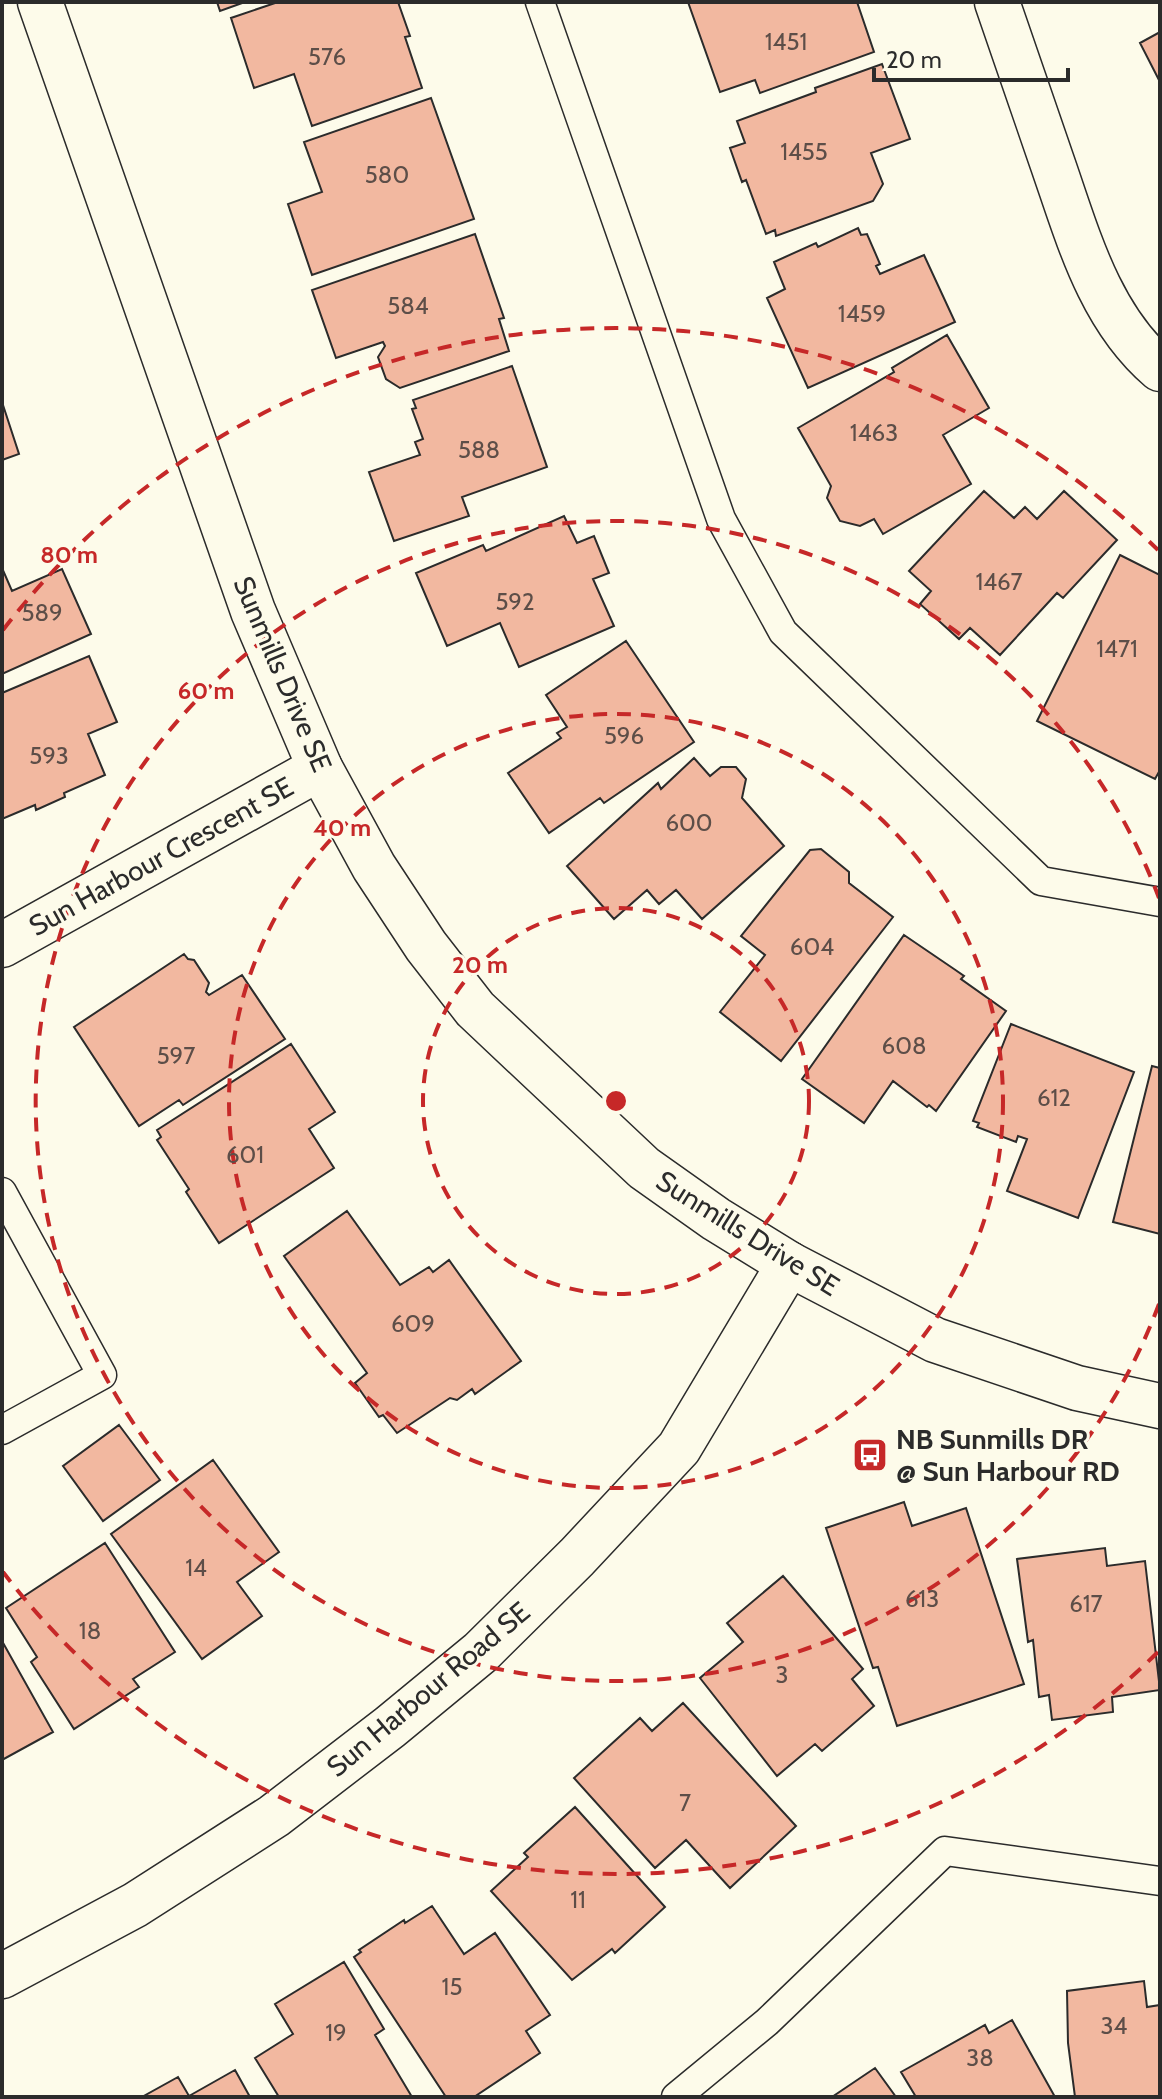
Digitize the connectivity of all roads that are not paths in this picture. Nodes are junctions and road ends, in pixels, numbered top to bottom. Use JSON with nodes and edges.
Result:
{"nodes":[{"id":1,"x":40,"y":2,"type":"edge"},
{"id":2,"x":540,"y":2,"type":"edge"},
{"id":3,"x":997,"y":2,"type":"edge"},
{"id":4,"x":1160,"y":369,"type":"edge"},
{"id":5,"x":320,"y":768,"type":"junction"},
{"id":6,"x":1160,"y":902,"type":"edge"},
{"id":7,"x":2,"y":945,"type":"edge"},
{"id":8,"x":2,"y":1192,"type":"edge"},
{"id":9,"x":789,"y":1264,"type":"junction"},
{"id":10,"x":1160,"y":1406,"type":"edge"},
{"id":11,"x":2,"y":1430,"type":"edge"},
{"id":12,"x":1160,"y":1881,"type":"edge"},
{"id":13,"x":2,"y":1976,"type":"edge"},
{"id":14,"x":676,"y":2097,"type":"edge"}],
"edges":[{"from":1,"to":5,"type":"street","name":"Sunmills Drive SE"},
{"from":2,"to":6,"type":"lane"},
{"from":3,"to":4,"type":"street"},
{"from":5,"to":7,"type":"street","name":"Sun Harbour Crescent SE"},
{"from":5,"to":9,"type":"street","name":"Sunmills Drive SE"},
{"from":8,"to":11,"type":"lane"},
{"from":9,"to":10,"type":"street","name":"Sunmills Drive SE"},
{"from":9,"to":13,"type":"street","name":"Sun Harbour Road SE"},
{"from":12,"to":14,"type":"lane"}]}
